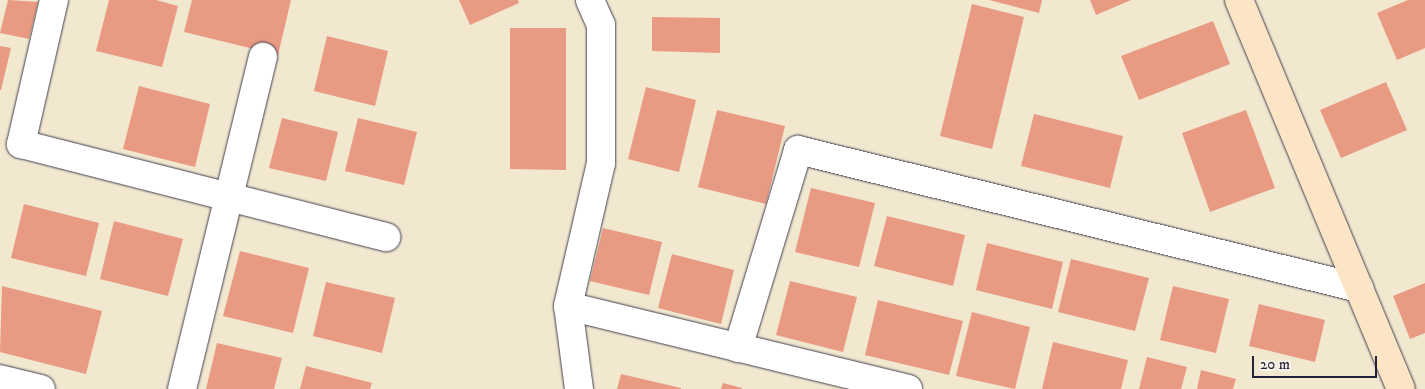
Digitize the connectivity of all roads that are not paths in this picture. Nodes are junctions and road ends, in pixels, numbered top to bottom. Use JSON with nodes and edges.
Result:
{"nodes":[{"id":1,"x":54,"y":0,"type":"edge"},
{"id":2,"x":590,"y":0,"type":"edge"},
{"id":3,"x":1239,"y":0,"type":"edge"},
{"id":4,"x":263,"y":57,"type":"dead end"},
{"id":5,"x":228,"y":200,"type":"junction"},
{"id":6,"x":386,"y":237,"type":"dead end"},
{"id":7,"x":1359,"y":288,"type":"junction"},
{"id":8,"x":568,"y":306,"type":"junction"},
{"id":9,"x":738,"y":348,"type":"junction"},
{"id":10,"x":0,"y":379,"type":"edge"},
{"id":11,"x":41,"y":389,"type":"edge"},
{"id":12,"x":182,"y":389,"type":"edge"},
{"id":13,"x":579,"y":389,"type":"edge"},
{"id":14,"x":908,"y":389,"type":"edge"},
{"id":15,"x":1401,"y":389,"type":"edge"}],
"edges":[{"from":1,"to":5,"type":"street"},
{"from":2,"to":8,"type":"street"},
{"from":3,"to":7,"type":"street"},
{"from":4,"to":5,"type":"street"},
{"from":5,"to":6,"type":"street"},
{"from":5,"to":12,"type":"street"},
{"from":7,"to":9,"type":"street"},
{"from":7,"to":15,"type":"street"},
{"from":8,"to":9,"type":"street"},
{"from":8,"to":13,"type":"street"},
{"from":9,"to":14,"type":"street"},
{"from":10,"to":11,"type":"street"}]}
